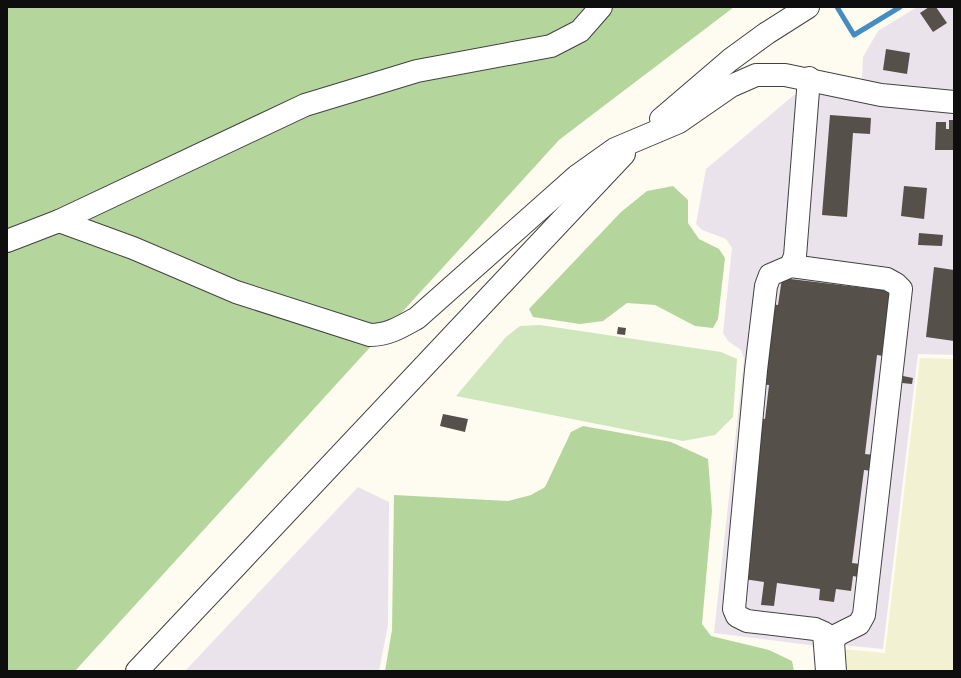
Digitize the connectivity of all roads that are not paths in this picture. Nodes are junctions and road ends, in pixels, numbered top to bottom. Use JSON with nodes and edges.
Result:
{"nodes":[{"id":1,"x":601,"y":7,"type":"edge"},
{"id":2,"x":808,"y":7,"type":"edge"},
{"id":3,"x":809,"y":78,"type":"junction"},
{"id":4,"x":954,"y":102,"type":"edge"},
{"id":5,"x":634,"y":142,"type":"junction"},
{"id":6,"x":59,"y":221,"type":"junction"},
{"id":7,"x":7,"y":241,"type":"edge"},
{"id":8,"x":791,"y":266,"type":"junction"},
{"id":9,"x":137,"y":671,"type":"edge"},
{"id":10,"x":827,"y":671,"type":"edge"},
{"id":11,"x":834,"y":671,"type":"edge"}],
"edges":[{"from":1,"to":6,"type":"street"},
{"from":2,"to":5,"type":"street"},
{"from":3,"to":4,"type":"street"},
{"from":3,"to":5,"type":"street"},
{"from":3,"to":8,"type":"street"},
{"from":5,"to":6,"type":"street"},
{"from":5,"to":9,"type":"street"},
{"from":6,"to":7,"type":"street"},
{"from":8,"to":10,"type":"street"},
{"from":8,"to":11,"type":"street"}]}
